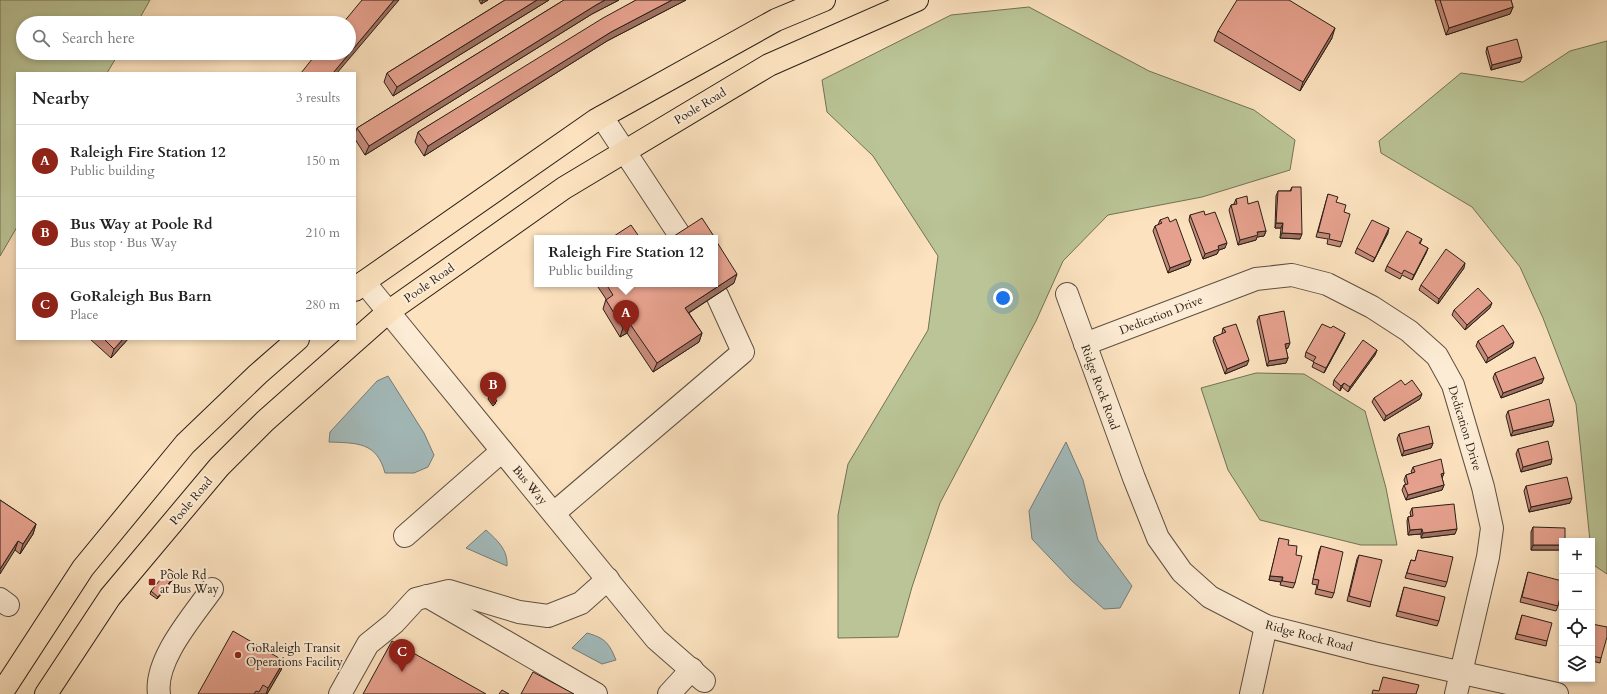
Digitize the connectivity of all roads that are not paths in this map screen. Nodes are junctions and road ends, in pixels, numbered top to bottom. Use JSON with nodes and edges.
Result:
{"nodes":[{"id":1,"x":824,"y":0,"type":"edge"},
{"id":2,"x":917,"y":0,"type":"edge"},
{"id":3,"x":602,"y":117,"type":"junction"},
{"id":4,"x":624,"y":152,"type":"junction"},
{"id":5,"x":680,"y":235,"type":"edge"},
{"id":6,"x":360,"y":286,"type":"edge"},
{"id":7,"x":1066,"y":294,"type":"dead end"},
{"id":8,"x":717,"y":295,"type":"edge"},
{"id":9,"x":388,"y":312,"type":"junction"},
{"id":10,"x":297,"y":340,"type":"edge"},
{"id":11,"x":1085,"y":344,"type":"junction"},
{"id":12,"x":502,"y":451,"type":"junction"},
{"id":13,"x":554,"y":513,"type":"junction"},
{"id":14,"x":405,"y":536,"type":"dead end"},
{"id":15,"x":608,"y":579,"type":"junction"},
{"id":16,"x":212,"y":589,"type":"dead end"},
{"id":17,"x":427,"y":596,"type":"junction"},
{"id":18,"x":1266,"y":626,"type":"junction"},
{"id":19,"x":1461,"y":671,"type":"junction"},
{"id":20,"x":1,"y":694,"type":"edge"},
{"id":21,"x":46,"y":694,"type":"edge"},
{"id":22,"x":159,"y":694,"type":"edge"},
{"id":23,"x":340,"y":694,"type":"edge"},
{"id":24,"x":596,"y":694,"type":"edge"},
{"id":25,"x":669,"y":694,"type":"edge"},
{"id":26,"x":1251,"y":694,"type":"edge"},
{"id":27,"x":1456,"y":694,"type":"edge"},
{"id":28,"x":1556,"y":694,"type":"edge"}],
"edges":[{"from":1,"to":3,"type":"main road"},
{"from":2,"to":4,"type":"main road","name":"Poole Road"},
{"from":3,"to":4,"type":"street"},
{"from":3,"to":6,"type":"main road"},
{"from":4,"to":5,"type":"street"},
{"from":4,"to":9,"type":"main road","name":"Poole Road"},
{"from":6,"to":9,"type":"street","name":"Bus Way"},
{"from":7,"to":11,"type":"street","name":"Ridge Rock Road"},
{"from":8,"to":13,"type":"street"},
{"from":9,"to":12,"type":"street","name":"Bus Way"},
{"from":9,"to":21,"type":"main road","name":"Poole Road"},
{"from":10,"to":20,"type":"main road"},
{"from":11,"to":18,"type":"street","name":"Ridge Rock Road"},
{"from":11,"to":19,"type":"street","name":"Dedication Drive"},
{"from":12,"to":13,"type":"street","name":"Bus Way"},
{"from":12,"to":14,"type":"street"},
{"from":13,"to":15,"type":"street","name":"Bus Way"},
{"from":15,"to":17,"type":"street"},
{"from":15,"to":25,"type":"street","name":"Bus Way"},
{"from":16,"to":22,"type":"street"},
{"from":17,"to":23,"type":"street"},
{"from":17,"to":24,"type":"street"},
{"from":18,"to":19,"type":"street","name":"Ridge Rock Road"},
{"from":18,"to":26,"type":"street"},
{"from":19,"to":27,"type":"street","name":"Dedication Drive"},
{"from":19,"to":28,"type":"street","name":"Ridge Rock Road"}]}
